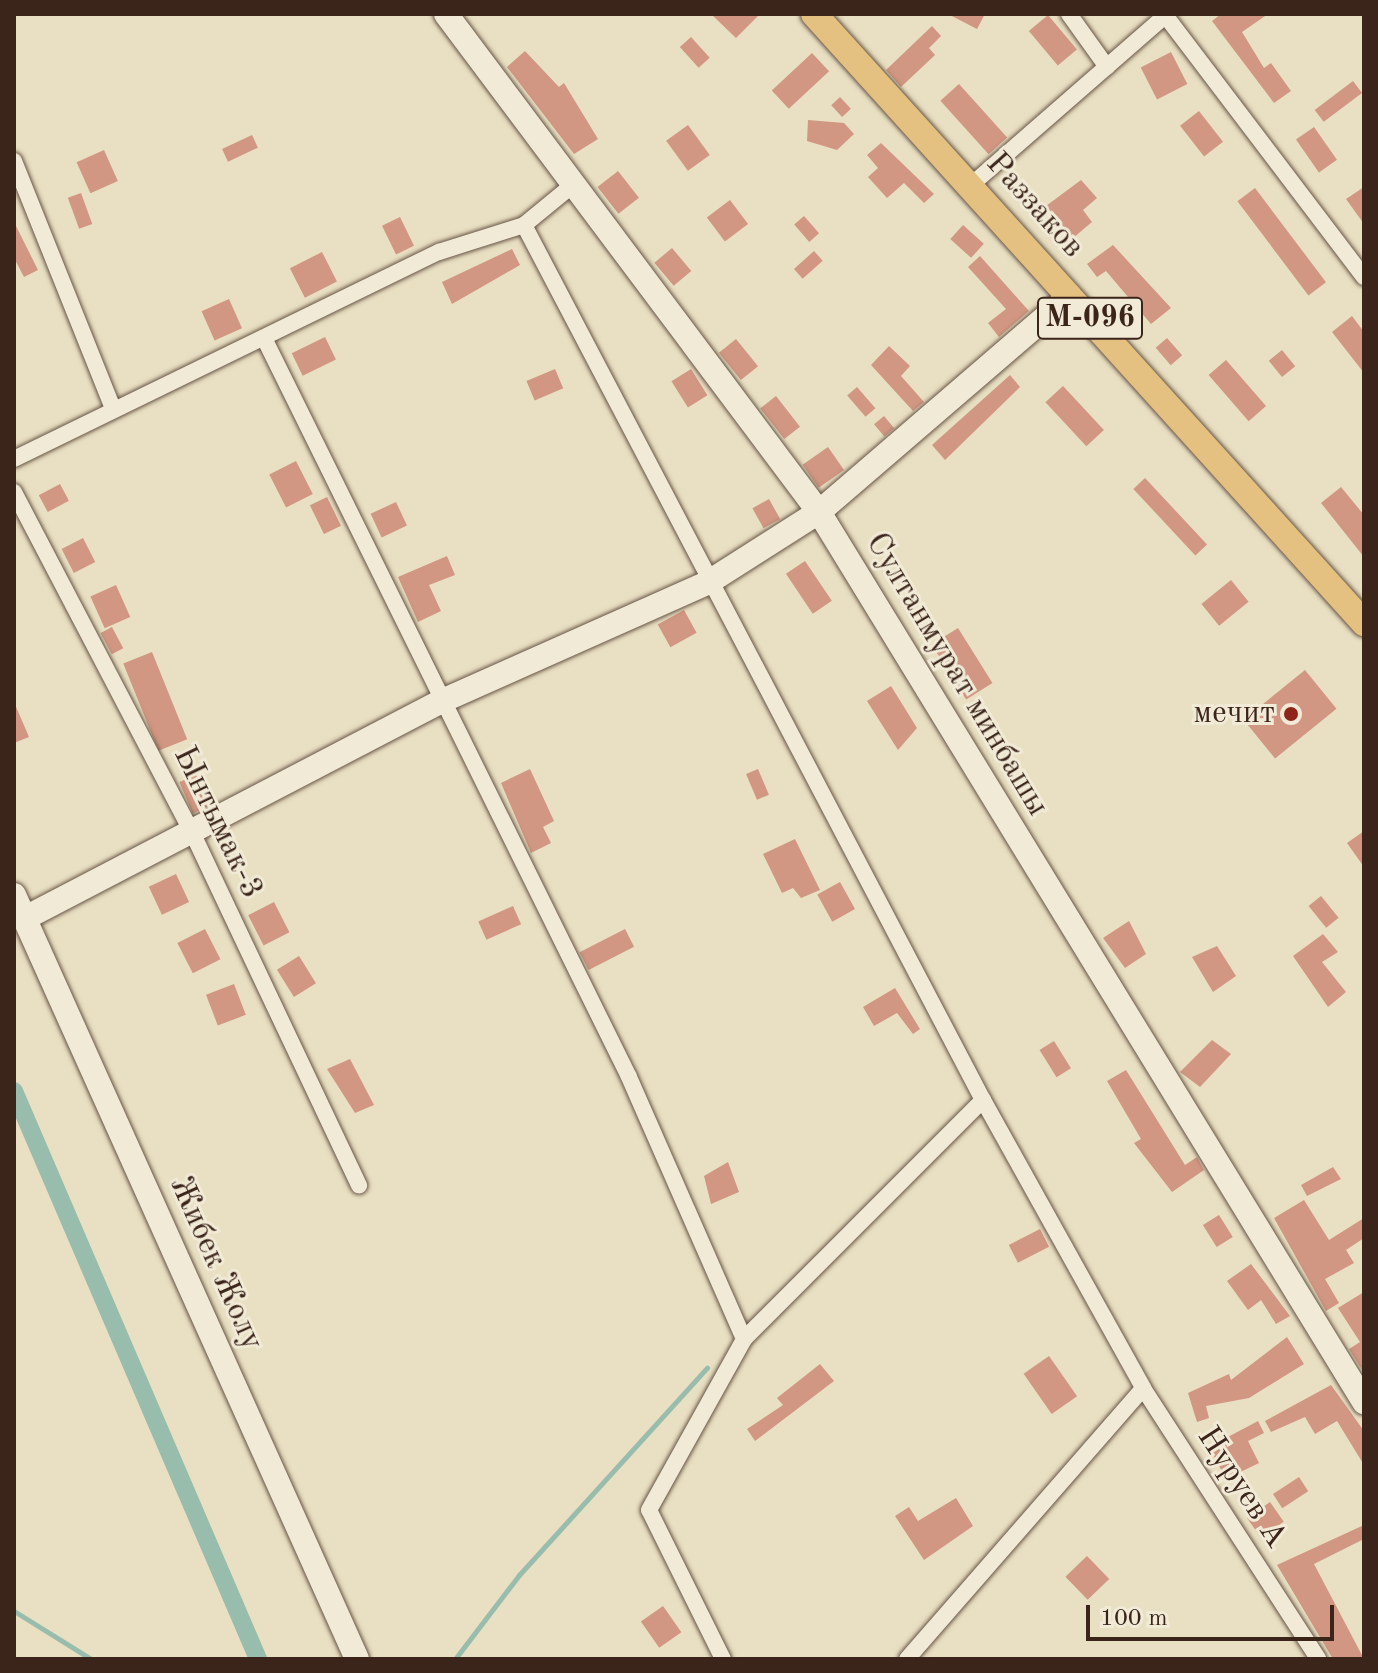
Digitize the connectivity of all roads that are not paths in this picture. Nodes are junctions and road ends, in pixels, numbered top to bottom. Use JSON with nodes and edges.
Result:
{"nodes":[{"id":1,"x":446,"y":14,"type":"edge"},
{"id":2,"x":814,"y":14,"type":"edge"},
{"id":3,"x":1069,"y":14,"type":"edge"},
{"id":4,"x":1166,"y":15,"type":"edge"},
{"id":5,"x":1107,"y":67,"type":"junction"},
{"id":6,"x":14,"y":161,"type":"edge"},
{"id":7,"x":574,"y":184,"type":"junction"},
{"id":8,"x":970,"y":186,"type":"junction"},
{"id":9,"x":524,"y":225,"type":"junction"},
{"id":10,"x":1364,"y":277,"type":"edge"},
{"id":11,"x":1070,"y":296,"type":"junction"},
{"id":12,"x":264,"y":338,"type":"junction"},
{"id":13,"x":113,"y":409,"type":"junction"},
{"id":14,"x":14,"y":459,"type":"edge"},
{"id":15,"x":14,"y":492,"type":"edge"},
{"id":16,"x":819,"y":512,"type":"junction"},
{"id":17,"x":709,"y":582,"type":"junction"},
{"id":18,"x":1364,"y":623,"type":"edge"},
{"id":19,"x":442,"y":701,"type":"junction"},
{"id":20,"x":192,"y":832,"type":"junction"},
{"id":21,"x":14,"y":895,"type":"edge"},
{"id":22,"x":25,"y":918,"type":"junction"},
{"id":23,"x":983,"y":1100,"type":"junction"},
{"id":24,"x":359,"y":1185,"type":"dead end"},
{"id":25,"x":744,"y":1339,"type":"junction"},
{"id":26,"x":1357,"y":1376,"type":"edge"},
{"id":27,"x":1143,"y":1388,"type":"junction"},
{"id":28,"x":1364,"y":1402,"type":"edge"},
{"id":29,"x":357,"y":1659,"type":"edge"},
{"id":30,"x":723,"y":1659,"type":"edge"},
{"id":31,"x":907,"y":1659,"type":"edge"},
{"id":32,"x":1318,"y":1659,"type":"edge"}],
"edges":[{"from":1,"to":7,"type":"street","name":"Султанмурат минбашы"},
{"from":2,"to":8,"type":"main road","name":"Раззаков","number":"М-096"},
{"from":3,"to":5,"type":"street"},
{"from":4,"to":5,"type":"street"},
{"from":4,"to":10,"type":"street"},
{"from":5,"to":8,"type":"street"},
{"from":6,"to":13,"type":"street"},
{"from":7,"to":9,"type":"street"},
{"from":7,"to":16,"type":"street","name":"Султанмурат минбашы"},
{"from":8,"to":11,"type":"main road","name":"Раззаков","number":"М-096"},
{"from":9,"to":12,"type":"street"},
{"from":9,"to":17,"type":"street","name":"Нуруев А"},
{"from":11,"to":16,"type":"street"},
{"from":11,"to":18,"type":"main road","name":"Раззаков","number":"М-096"},
{"from":12,"to":13,"type":"street"},
{"from":12,"to":19,"type":"street"},
{"from":13,"to":14,"type":"street"},
{"from":15,"to":20,"type":"street","name":"Ынтымак-3"},
{"from":16,"to":17,"type":"street"},
{"from":16,"to":26,"type":"street","name":"Султанмурат минбашы"},
{"from":17,"to":19,"type":"street"},
{"from":17,"to":23,"type":"street","name":"Нуруев А"},
{"from":19,"to":20,"type":"street"},
{"from":19,"to":25,"type":"street"},
{"from":20,"to":22,"type":"street"},
{"from":20,"to":24,"type":"street","name":"Ынтымак-3"},
{"from":21,"to":22,"type":"street","name":"Жибек Жолу"},
{"from":22,"to":29,"type":"street","name":"Жибек Жолу"},
{"from":23,"to":25,"type":"street"},
{"from":23,"to":27,"type":"street","name":"Нуруев А"},
{"from":25,"to":30,"type":"street"},
{"from":26,"to":28,"type":"street","name":"Султанмурат минбашы"},
{"from":27,"to":31,"type":"street"},
{"from":27,"to":32,"type":"street","name":"Нуруев А"}]}
